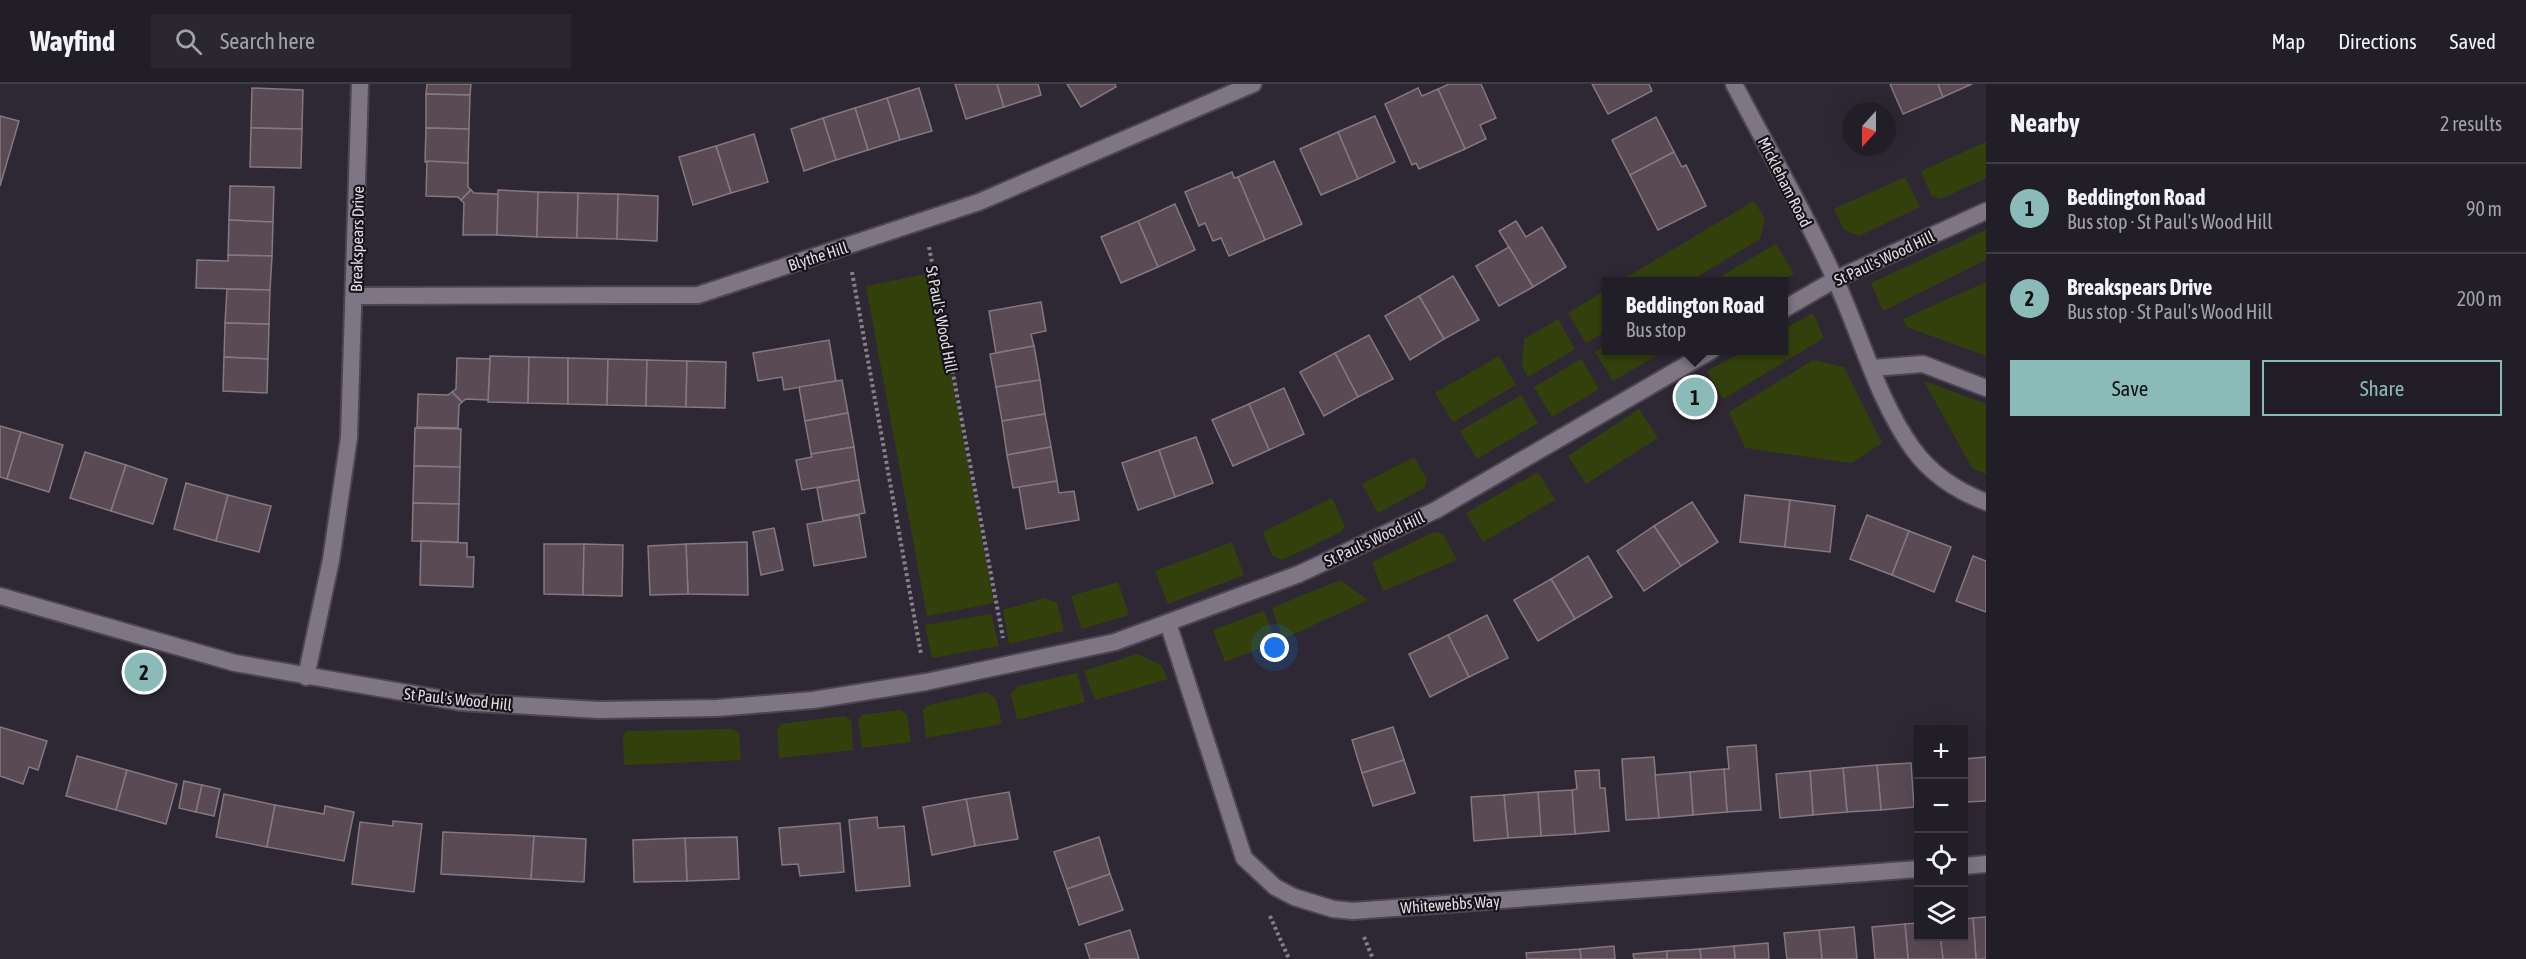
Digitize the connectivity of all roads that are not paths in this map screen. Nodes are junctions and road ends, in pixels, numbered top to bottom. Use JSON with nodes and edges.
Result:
{"nodes":[{"id":1,"x":360,"y":84,"type":"edge"},
{"id":2,"x":1253,"y":84,"type":"edge"},
{"id":3,"x":1734,"y":84,"type":"edge"},
{"id":4,"x":1986,"y":211,"type":"edge"},
{"id":5,"x":1836,"y":279,"type":"junction"},
{"id":6,"x":355,"y":296,"type":"junction"},
{"id":7,"x":1788,"y":307,"type":"edge"},
{"id":8,"x":1705,"y":355,"type":"edge"},
{"id":9,"x":1872,"y":368,"type":"junction"},
{"id":10,"x":1986,"y":388,"type":"edge"},
{"id":11,"x":1986,"y":502,"type":"edge"},
{"id":12,"x":0,"y":596,"type":"edge"},
{"id":13,"x":1168,"y":623,"type":"junction"},
{"id":14,"x":306,"y":677,"type":"junction"},
{"id":15,"x":1986,"y":864,"type":"edge"},
{"id":16,"x":1968,"y":866,"type":"edge"},
{"id":17,"x":1914,"y":869,"type":"edge"}],
"edges":[{"from":1,"to":6,"type":"street","name":"Breakspears Drive"},
{"from":2,"to":6,"type":"street","name":"Blythe Hill"},
{"from":3,"to":5,"type":"street","name":"Mickleham Road"},
{"from":4,"to":5,"type":"street","name":"St Paul's Wood Hill"},
{"from":5,"to":7,"type":"street","name":"St Paul's Wood Hill"},
{"from":5,"to":9,"type":"street","name":"Mickleham Road"},
{"from":6,"to":14,"type":"street","name":"Breakspears Drive"},
{"from":8,"to":13,"type":"street","name":"St Paul's Wood Hill"},
{"from":9,"to":10,"type":"street"},
{"from":9,"to":11,"type":"street","name":"Mickleham Road"},
{"from":12,"to":14,"type":"street","name":"St Paul's Wood Hill"},
{"from":13,"to":14,"type":"street","name":"St Paul's Wood Hill"},
{"from":13,"to":17,"type":"street","name":"Whitewebbs Way"},
{"from":15,"to":16,"type":"street"}]}
